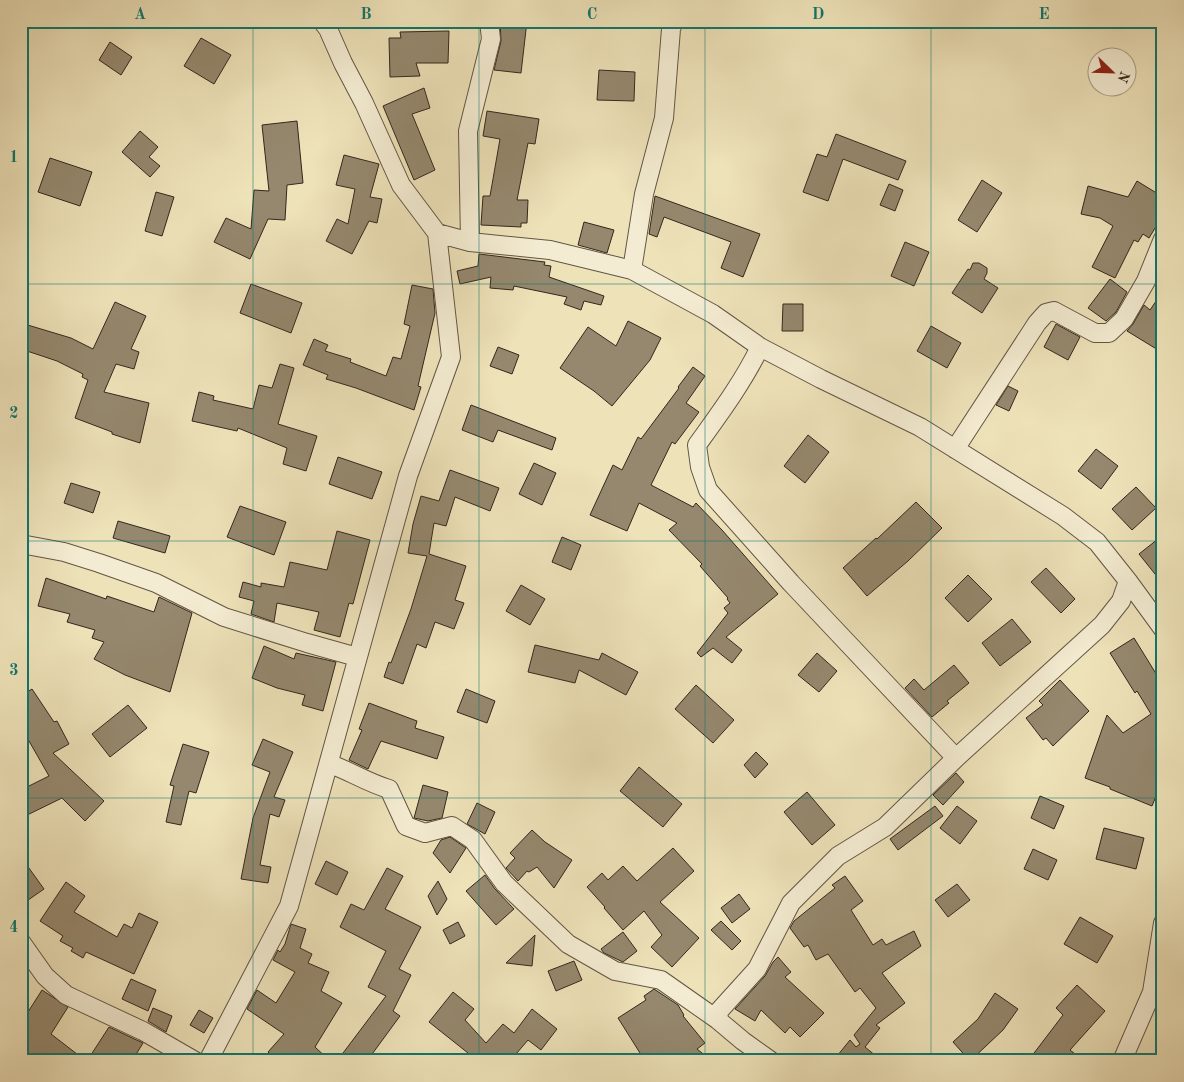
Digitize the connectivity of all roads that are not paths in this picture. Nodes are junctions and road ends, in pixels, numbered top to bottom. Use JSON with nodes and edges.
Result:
{"nodes":[{"id":1,"x":322,"y":21,"type":"edge"},
{"id":2,"x":489,"y":21,"type":"edge"},
{"id":3,"x":674,"y":21,"type":"edge"},
{"id":4,"x":437,"y":233,"type":"junction"},
{"id":5,"x":1163,"y":239,"type":"edge"},
{"id":6,"x":470,"y":242,"type":"junction"},
{"id":7,"x":632,"y":270,"type":"junction"},
{"id":8,"x":760,"y":347,"type":"junction"},
{"id":9,"x":955,"y":450,"type":"junction"},
{"id":10,"x":21,"y":544,"type":"edge"},
{"id":11,"x":1128,"y":581,"type":"junction"},
{"id":12,"x":1163,"y":629,"type":"edge"},
{"id":13,"x":357,"y":657,"type":"junction"},
{"id":14,"x":956,"y":758,"type":"junction"},
{"id":15,"x":330,"y":764,"type":"junction"},
{"id":16,"x":1163,"y":922,"type":"edge"},
{"id":17,"x":21,"y":942,"type":"edge"},
{"id":18,"x":718,"y":1020,"type":"junction"},
{"id":19,"x":195,"y":1061,"type":"edge"},
{"id":20,"x":208,"y":1061,"type":"edge"},
{"id":21,"x":771,"y":1061,"type":"edge"},
{"id":22,"x":1122,"y":1061,"type":"edge"}],
"edges":[{"from":1,"to":4,"type":"street"},
{"from":2,"to":6,"type":"street"},
{"from":3,"to":7,"type":"street"},
{"from":4,"to":6,"type":"street"},
{"from":4,"to":13,"type":"street"},
{"from":5,"to":9,"type":"street"},
{"from":6,"to":7,"type":"street"},
{"from":7,"to":8,"type":"street"},
{"from":8,"to":9,"type":"street"},
{"from":8,"to":14,"type":"street"},
{"from":9,"to":11,"type":"street"},
{"from":10,"to":13,"type":"street"},
{"from":11,"to":12,"type":"street"},
{"from":11,"to":14,"type":"street"},
{"from":13,"to":15,"type":"street"},
{"from":14,"to":18,"type":"street"},
{"from":15,"to":18,"type":"street"},
{"from":15,"to":20,"type":"street"},
{"from":16,"to":22,"type":"street"},
{"from":17,"to":19,"type":"street"},
{"from":18,"to":21,"type":"street"}]}
